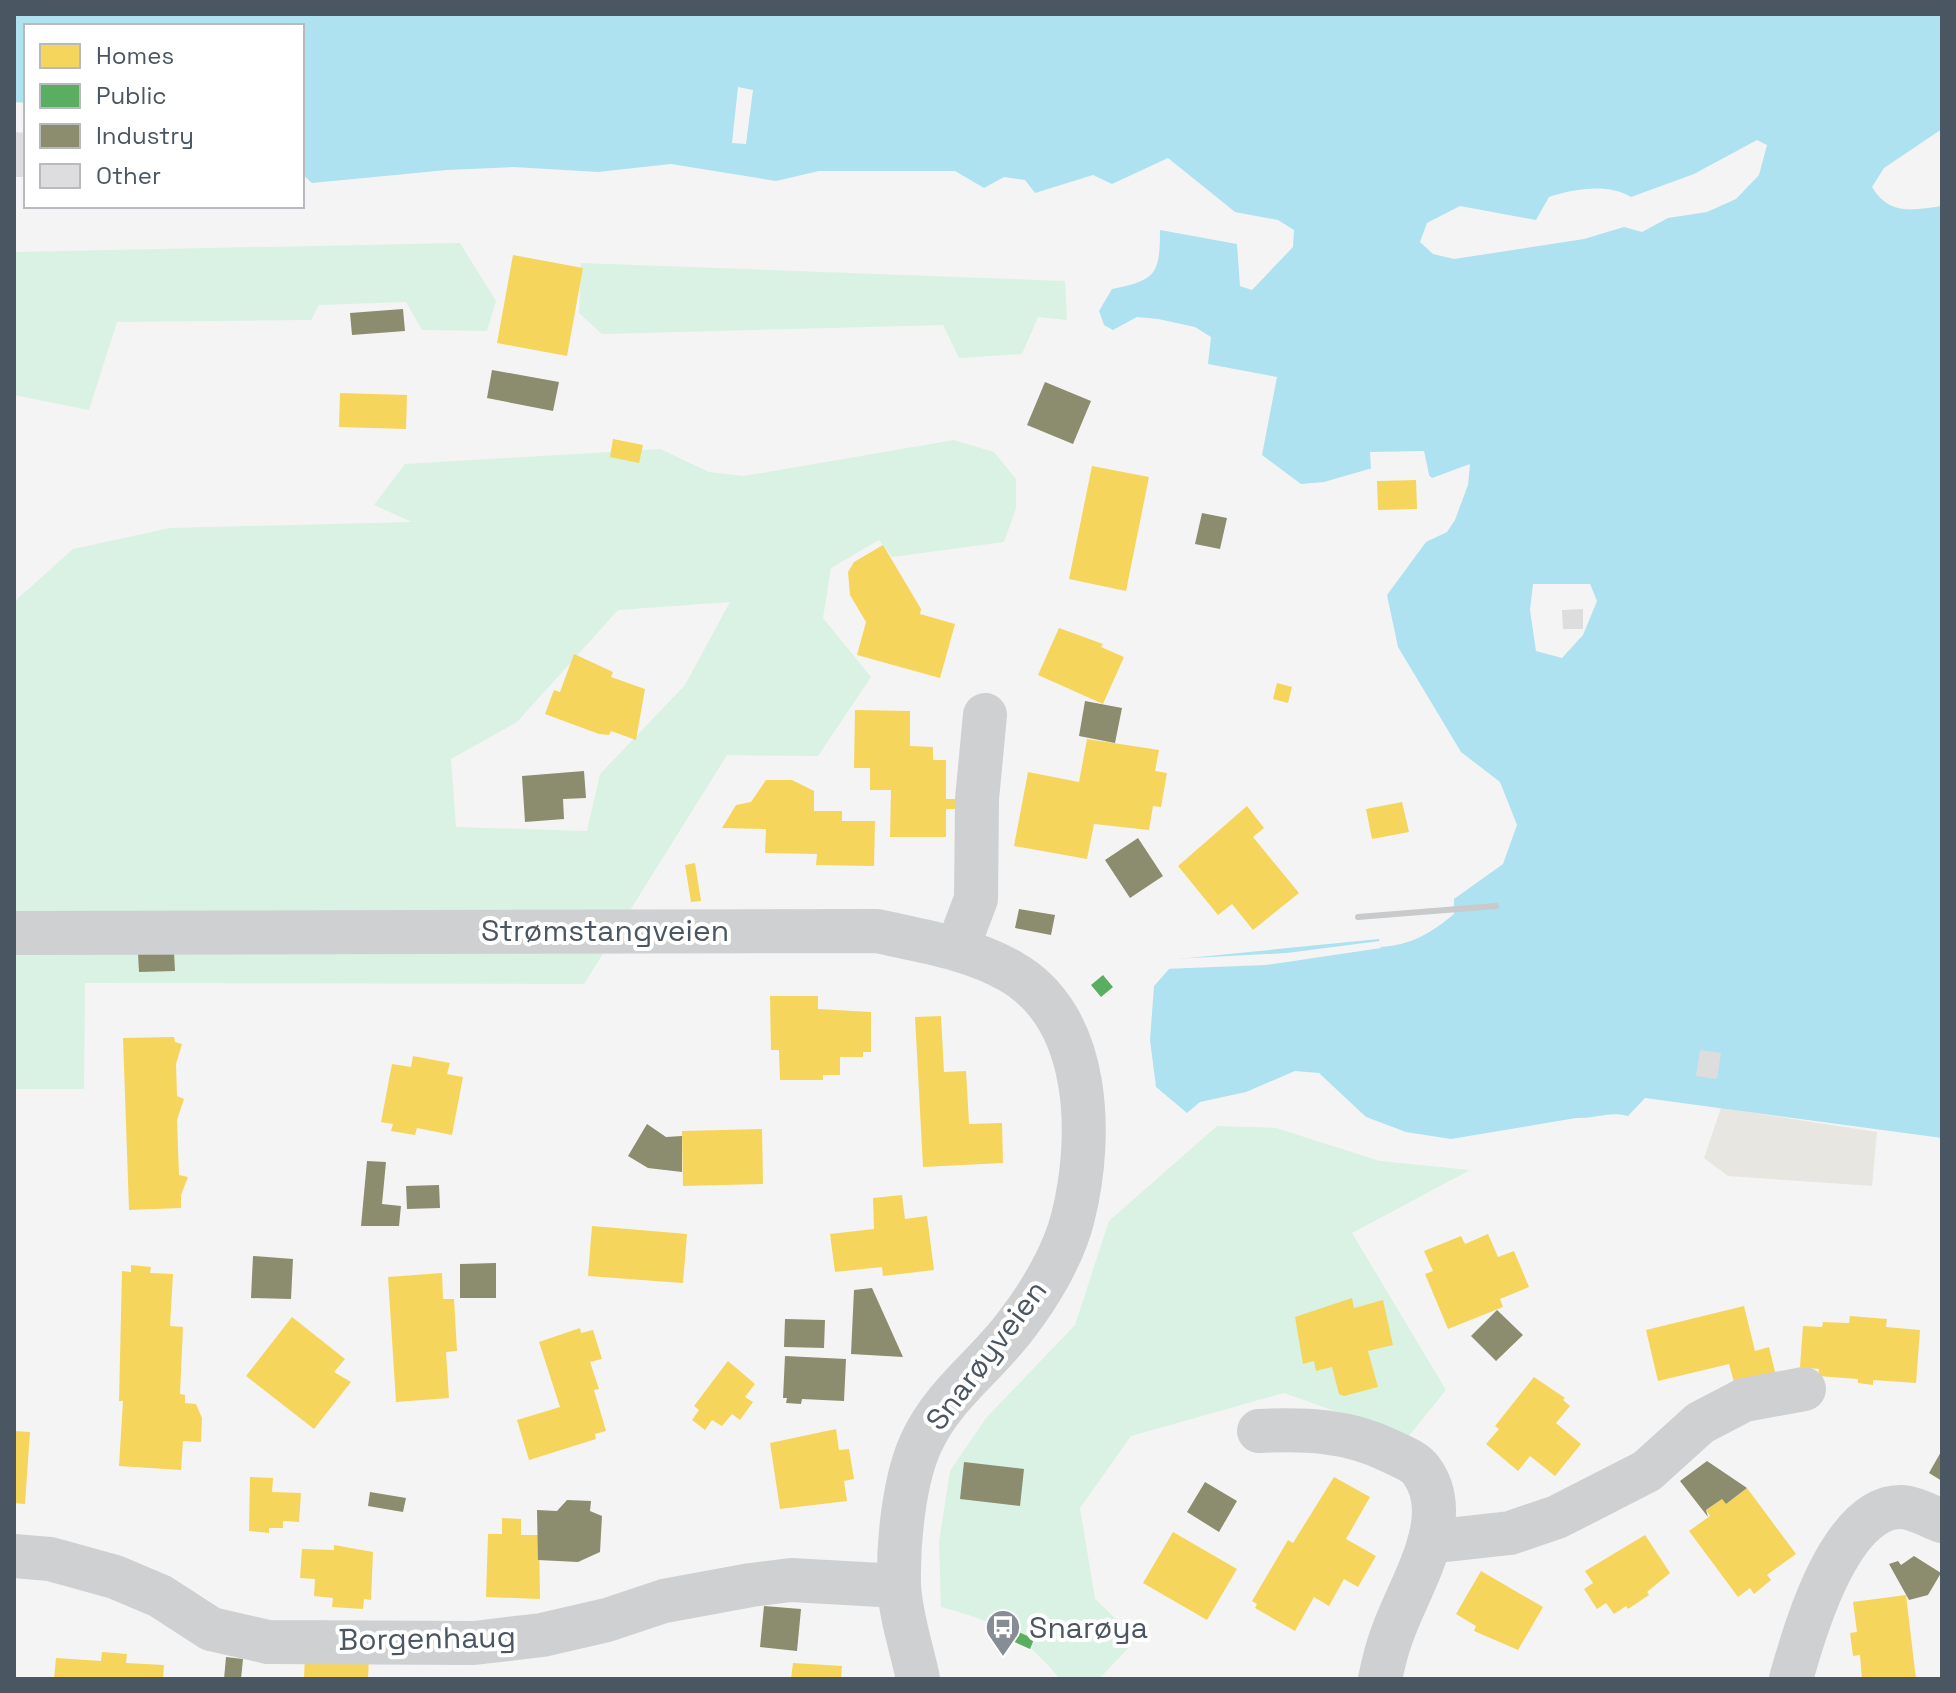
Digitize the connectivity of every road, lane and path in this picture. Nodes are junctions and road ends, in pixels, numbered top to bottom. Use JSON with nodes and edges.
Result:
{"nodes":[{"id":1,"x":985,"y":715,"type":"dead end"},
{"id":2,"x":14,"y":933,"type":"edge"},
{"id":3,"x":957,"y":949,"type":"junction"},
{"id":4,"x":1804,"y":1389,"type":"dead end"},
{"id":5,"x":1259,"y":1431,"type":"dead end"},
{"id":6,"x":1942,"y":1521,"type":"edge"},
{"id":7,"x":1429,"y":1542,"type":"junction"},
{"id":8,"x":14,"y":1556,"type":"edge"},
{"id":9,"x":899,"y":1586,"type":"junction"},
{"id":10,"x":918,"y":1679,"type":"edge"},
{"id":11,"x":1380,"y":1679,"type":"edge"},
{"id":12,"x":1791,"y":1679,"type":"edge"}],
"edges":[{"from":1,"to":3,"type":"street"},
{"from":2,"to":3,"type":"street","name":"Strømstangveien"},
{"from":3,"to":9,"type":"street","name":"Snarøyveien"},
{"from":4,"to":7,"type":"street"},
{"from":5,"to":7,"type":"street"},
{"from":6,"to":12,"type":"street"},
{"from":7,"to":11,"type":"street"},
{"from":8,"to":9,"type":"street","name":"Borgenhaug"},
{"from":9,"to":10,"type":"street","name":"Snarøyveien"}]}
